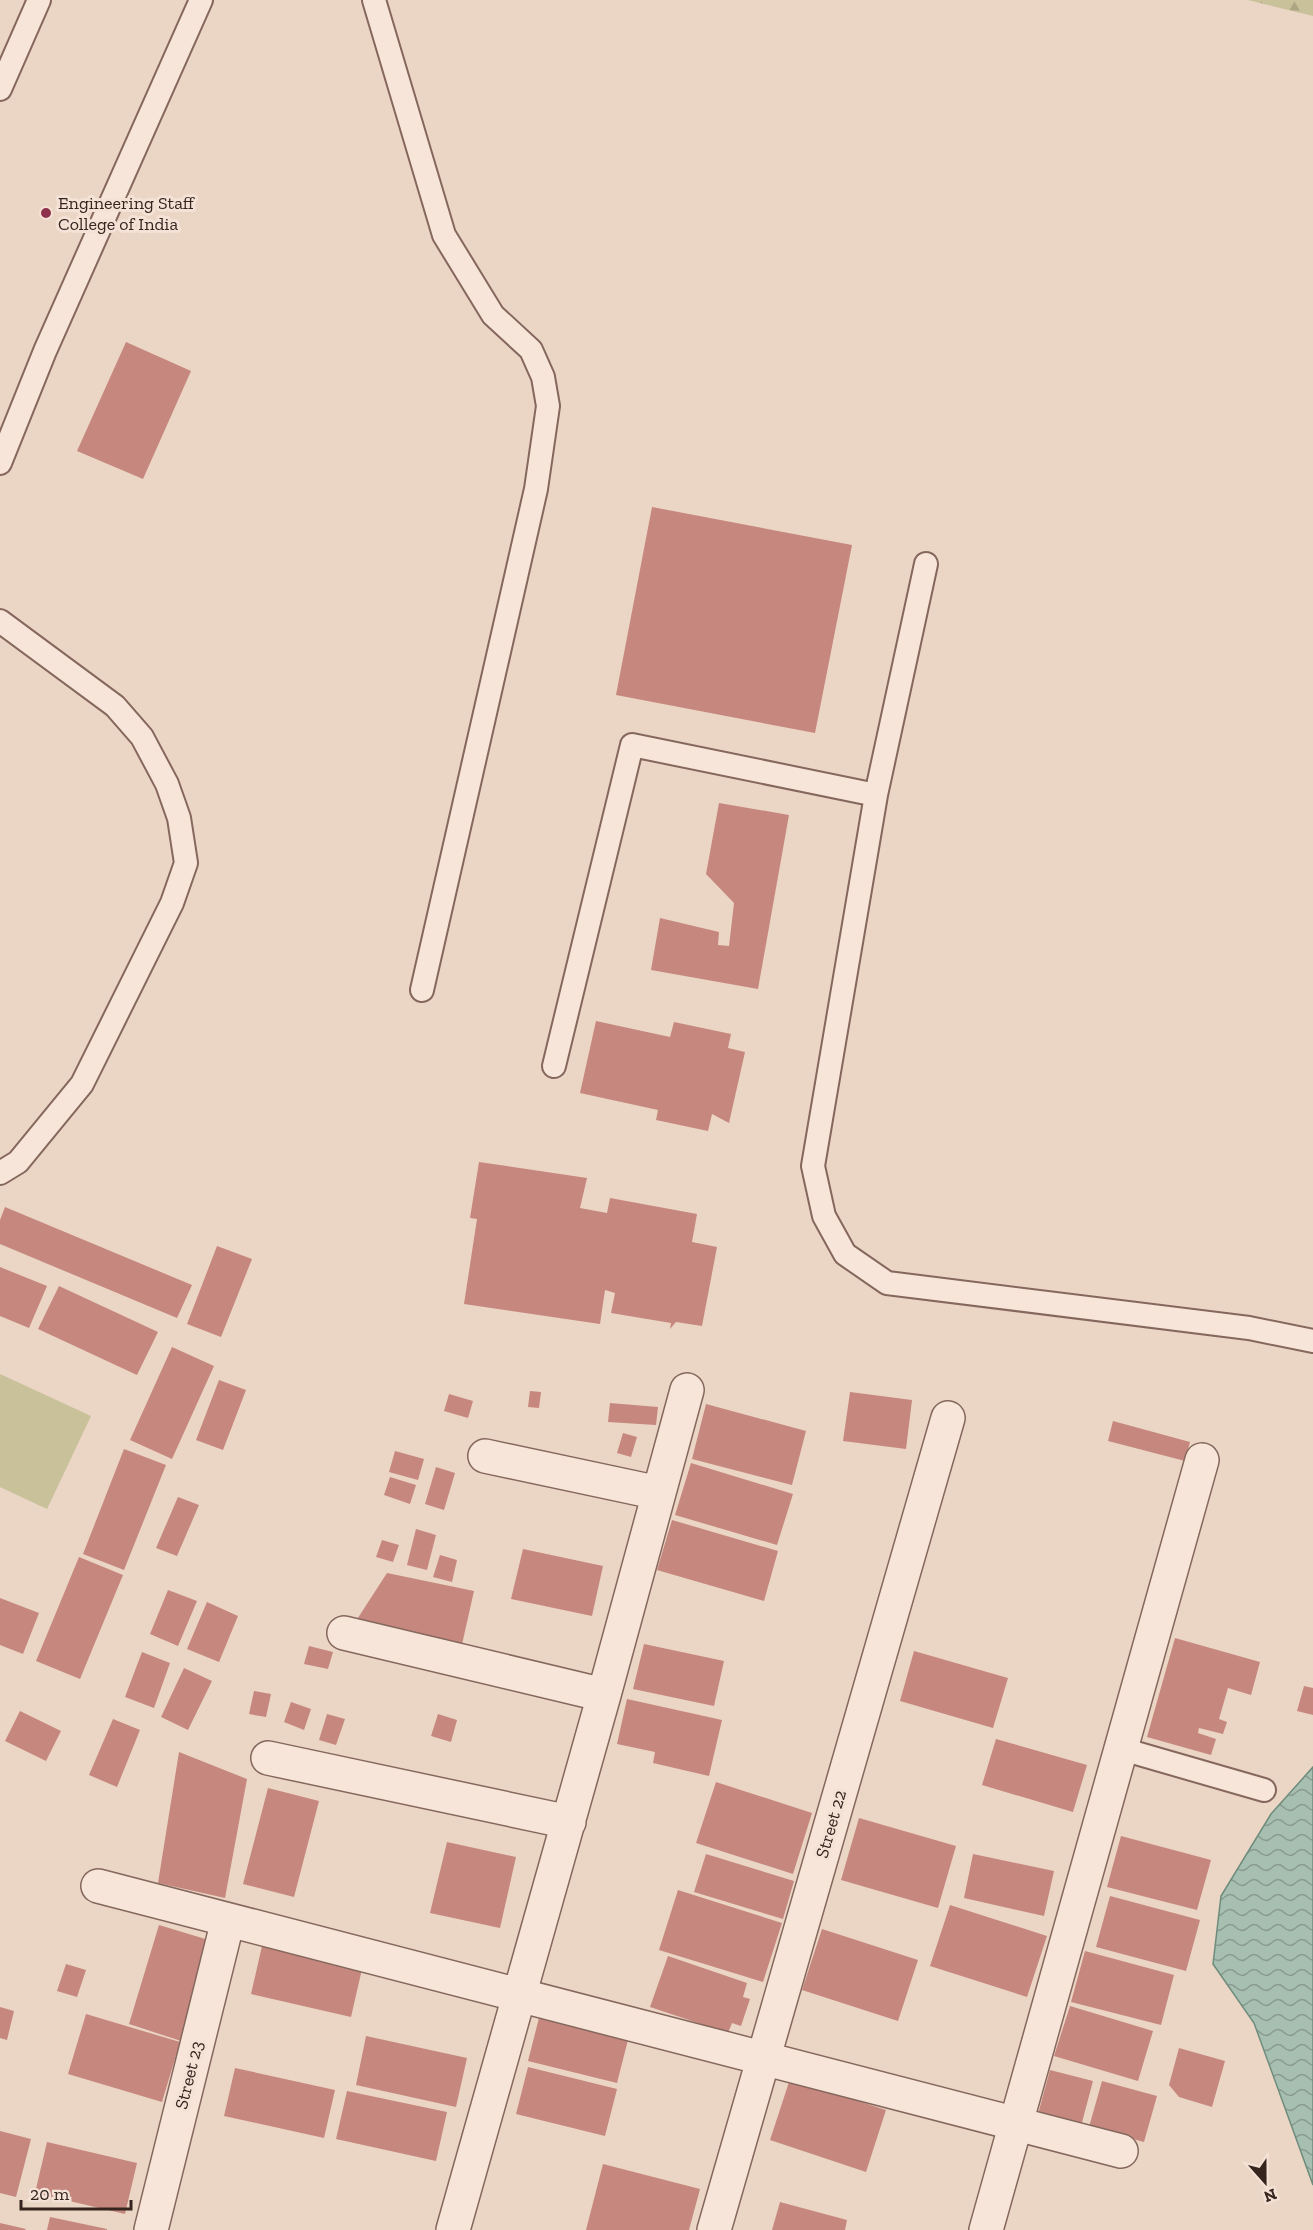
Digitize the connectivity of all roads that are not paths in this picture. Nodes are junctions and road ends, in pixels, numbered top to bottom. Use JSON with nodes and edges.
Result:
{"nodes":[{"id":1,"x":39,"y":0,"type":"edge"},
{"id":2,"x":201,"y":0,"type":"edge"},
{"id":3,"x":374,"y":0,"type":"edge"},
{"id":4,"x":0,"y":89,"type":"edge"},
{"id":5,"x":0,"y":464,"type":"edge"},
{"id":6,"x":926,"y":564,"type":"dead end"},
{"id":7,"x":0,"y":621,"type":"edge"},
{"id":8,"x":876,"y":795,"type":"junction"},
{"id":9,"x":422,"y":990,"type":"dead end"},
{"id":10,"x":554,"y":1066,"type":"dead end"},
{"id":11,"x":0,"y":1173,"type":"edge"},
{"id":12,"x":1313,"y":1341,"type":"edge"},
{"id":13,"x":687,"y":1390,"type":"dead end"},
{"id":14,"x":948,"y":1418,"type":"dead end"},
{"id":15,"x":485,"y":1456,"type":"dead end"},
{"id":16,"x":1202,"y":1460,"type":"dead end"},
{"id":17,"x":659,"y":1493,"type":"junction"},
{"id":18,"x":344,"y":1633,"type":"dead end"},
{"id":19,"x":604,"y":1695,"type":"junction"},
{"id":20,"x":1122,"y":1749,"type":"junction"},
{"id":21,"x":268,"y":1758,"type":"dead end"},
{"id":22,"x":1264,"y":1790,"type":"dead end"},
{"id":23,"x":568,"y":1822,"type":"junction"},
{"id":24,"x":98,"y":1886,"type":"dead end"},
{"id":25,"x":228,"y":1920,"type":"junction"},
{"id":26,"x":519,"y":1995,"type":"junction"},
{"id":27,"x":764,"y":2058,"type":"junction"},
{"id":28,"x":1016,"y":2124,"type":"junction"},
{"id":29,"x":1121,"y":2151,"type":"dead end"},
{"id":30,"x":151,"y":2230,"type":"edge"},
{"id":31,"x":453,"y":2230,"type":"edge"},
{"id":32,"x":714,"y":2230,"type":"edge"},
{"id":33,"x":986,"y":2230,"type":"edge"}],
"edges":[{"from":1,"to":4,"type":"lane"},
{"from":2,"to":5,"type":"lane"},
{"from":3,"to":9,"type":"lane"},
{"from":6,"to":8,"type":"lane"},
{"from":7,"to":11,"type":"lane"},
{"from":8,"to":10,"type":"lane"},
{"from":8,"to":12,"type":"lane"},
{"from":13,"to":17,"type":"street"},
{"from":14,"to":27,"type":"street","name":"Street 22"},
{"from":15,"to":17,"type":"street"},
{"from":16,"to":20,"type":"street"},
{"from":17,"to":19,"type":"street"},
{"from":18,"to":19,"type":"street"},
{"from":19,"to":23,"type":"street"},
{"from":20,"to":22,"type":"lane"},
{"from":20,"to":28,"type":"street"},
{"from":21,"to":23,"type":"street"},
{"from":23,"to":26,"type":"street"},
{"from":24,"to":25,"type":"street"},
{"from":25,"to":26,"type":"street"},
{"from":25,"to":30,"type":"street","name":"Street 23"},
{"from":26,"to":27,"type":"street"},
{"from":26,"to":31,"type":"street"},
{"from":27,"to":28,"type":"street"},
{"from":27,"to":32,"type":"street","name":"Street 22"},
{"from":28,"to":29,"type":"street"},
{"from":28,"to":33,"type":"street"}]}
